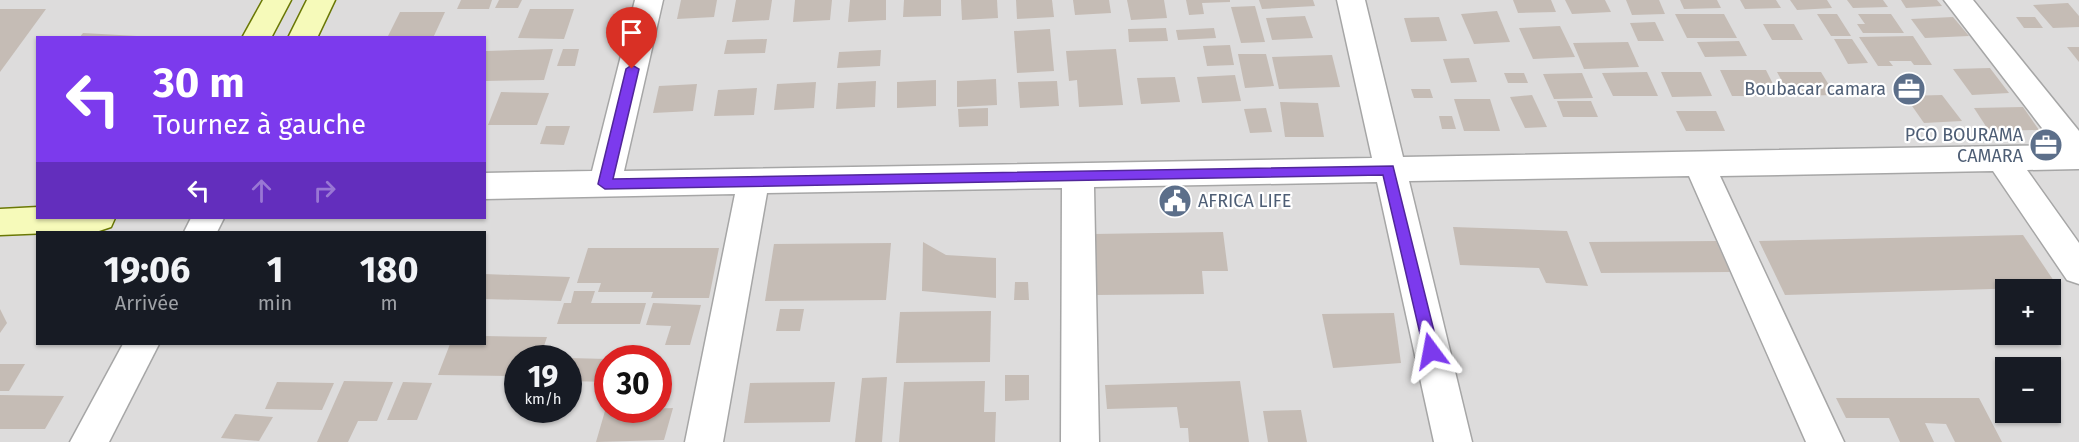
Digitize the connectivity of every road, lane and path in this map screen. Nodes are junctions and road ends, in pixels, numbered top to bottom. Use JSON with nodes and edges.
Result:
{"nodes":[{"id":1,"x":277,"y":0,"type":"edge"},
{"id":2,"x":321,"y":0,"type":"edge"},
{"id":3,"x":649,"y":0,"type":"edge"},
{"id":4,"x":1351,"y":0,"type":"edge"},
{"id":5,"x":1958,"y":0,"type":"edge"},
{"id":6,"x":257,"y":36,"type":"edge"},
{"id":7,"x":303,"y":36,"type":"edge"},
{"id":8,"x":2079,"y":155,"type":"edge"},
{"id":9,"x":2001,"y":158,"type":"junction"},
{"id":10,"x":1699,"y":164,"type":"junction"},
{"id":11,"x":1389,"y":170,"type":"junction"},
{"id":12,"x":1078,"y":175,"type":"junction"},
{"id":13,"x":753,"y":182,"type":"junction"},
{"id":14,"x":605,"y":184,"type":"junction"},
{"id":15,"x":486,"y":186,"type":"edge"},
{"id":16,"x":74,"y":219,"type":"edge"},
{"id":17,"x":0,"y":222,"type":"edge"},
{"id":18,"x":2079,"y":270,"type":"edge"},
{"id":19,"x":140,"y":345,"type":"edge"},
{"id":20,"x":89,"y":442,"type":"edge"},
{"id":21,"x":704,"y":442,"type":"edge"},
{"id":22,"x":1080,"y":442,"type":"edge"},
{"id":23,"x":1453,"y":442,"type":"edge"},
{"id":24,"x":1825,"y":442,"type":"edge"}],
"edges":[{"from":1,"to":6,"type":"street"},
{"from":2,"to":7,"type":"street"},
{"from":3,"to":14,"type":"street"},
{"from":4,"to":11,"type":"street"},
{"from":5,"to":8,"type":"street"},
{"from":8,"to":9,"type":"street"},
{"from":9,"to":10,"type":"street"},
{"from":9,"to":18,"type":"street"},
{"from":10,"to":11,"type":"street"},
{"from":10,"to":24,"type":"street"},
{"from":11,"to":12,"type":"street"},
{"from":11,"to":23,"type":"street"},
{"from":12,"to":13,"type":"street"},
{"from":12,"to":22,"type":"street"},
{"from":13,"to":14,"type":"street"},
{"from":13,"to":21,"type":"street"},
{"from":14,"to":15,"type":"street"},
{"from":16,"to":17,"type":"street"},
{"from":19,"to":20,"type":"street"}]}
